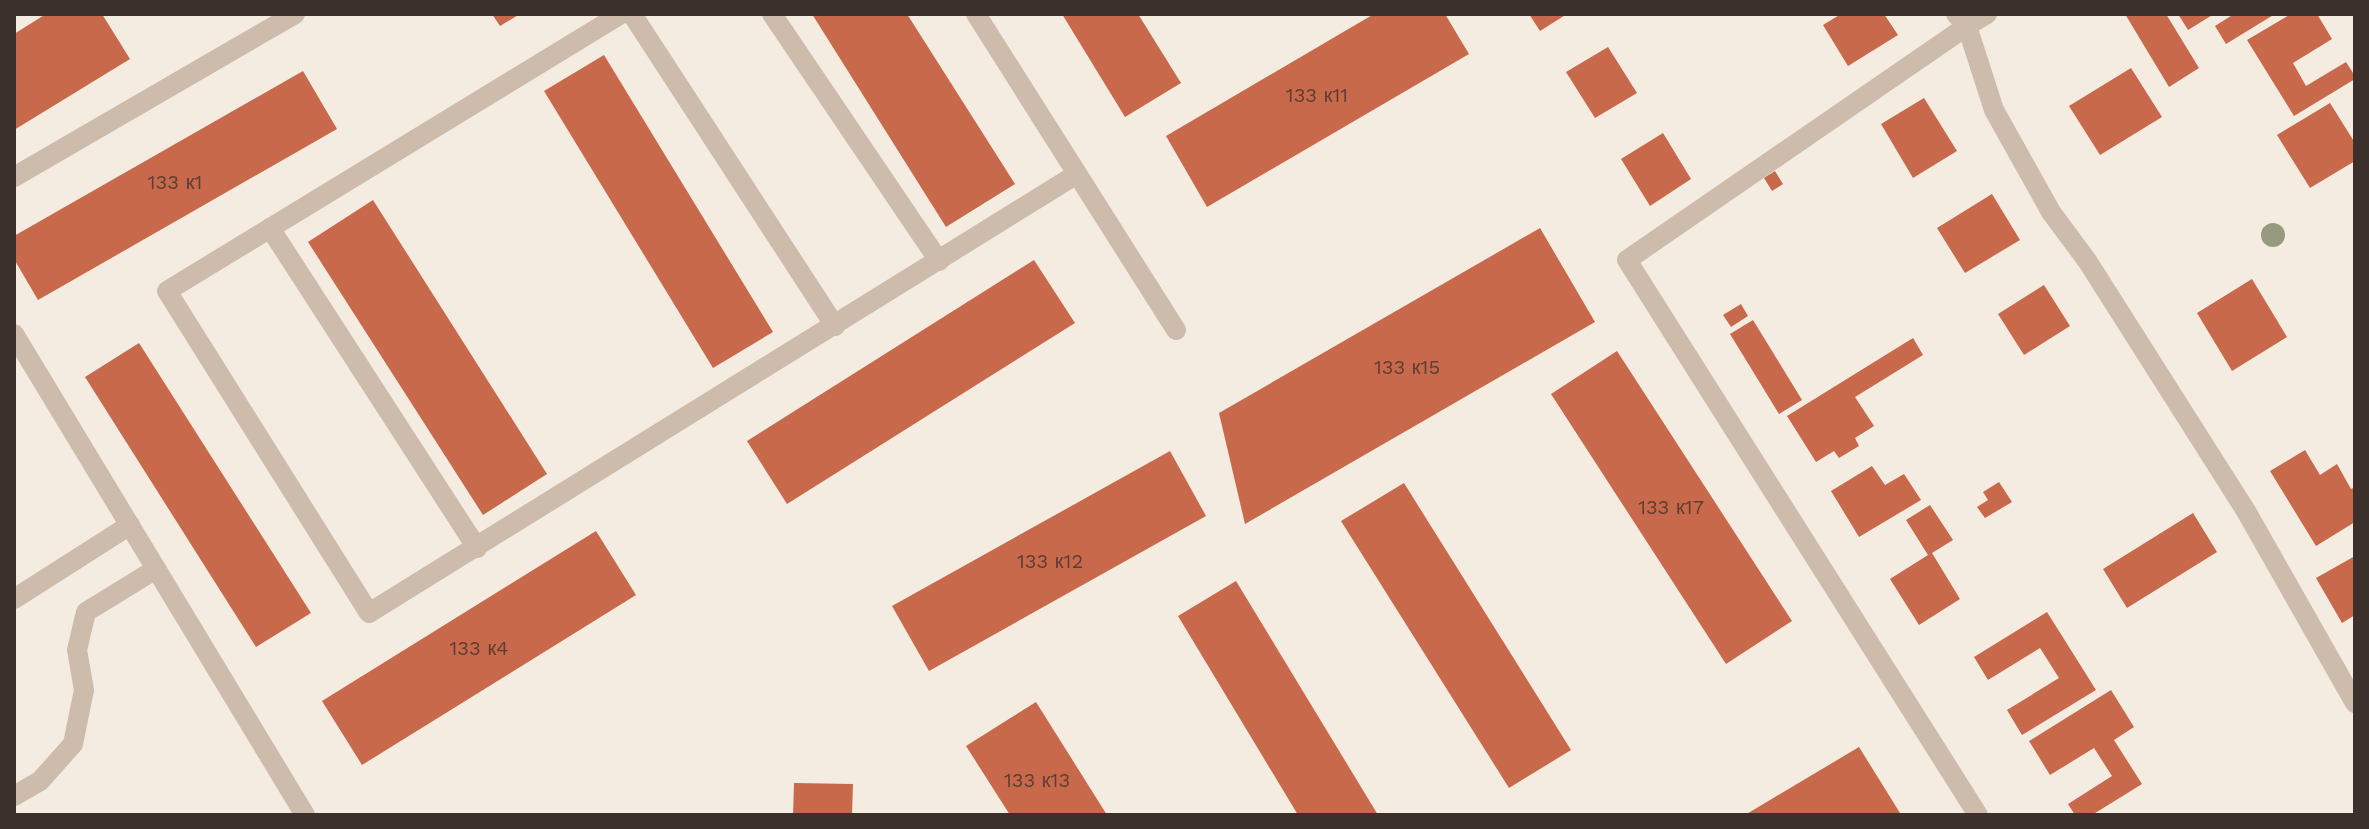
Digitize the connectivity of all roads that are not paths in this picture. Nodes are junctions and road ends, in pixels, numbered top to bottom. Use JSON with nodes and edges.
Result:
{"nodes":[{"id":1,"x":295,"y":14,"type":"edge"},
{"id":2,"x":621,"y":14,"type":"edge"},
{"id":3,"x":632,"y":14,"type":"edge"},
{"id":4,"x":772,"y":14,"type":"edge"},
{"id":5,"x":976,"y":14,"type":"edge"},
{"id":6,"x":1987,"y":14,"type":"edge"},
{"id":7,"x":1962,"y":20,"type":"edge"},
{"id":8,"x":1077,"y":174,"type":"junction"},
{"id":9,"x":14,"y":177,"type":"edge"},
{"id":10,"x":270,"y":228,"type":"junction"},
{"id":11,"x":939,"y":261,"type":"junction"},
{"id":12,"x":835,"y":326,"type":"junction"},
{"id":13,"x":1176,"y":330,"type":"dead end"},
{"id":14,"x":14,"y":334,"type":"edge"},
{"id":15,"x":130,"y":525,"type":"junction"},
{"id":16,"x":477,"y":548,"type":"junction"},
{"id":17,"x":156,"y":569,"type":"junction"},
{"id":18,"x":16,"y":592,"type":"edge"},
{"id":19,"x":2355,"y":703,"type":"edge"},
{"id":20,"x":14,"y":796,"type":"edge"},
{"id":21,"x":305,"y":815,"type":"edge"},
{"id":22,"x":1978,"y":815,"type":"edge"}],
"edges":[{"from":1,"to":9,"type":"street"},
{"from":2,"to":10,"type":"street"},
{"from":3,"to":12,"type":"street"},
{"from":4,"to":11,"type":"street"},
{"from":5,"to":8,"type":"street"},
{"from":6,"to":7,"type":"street"},
{"from":7,"to":19,"type":"street"},
{"from":7,"to":22,"type":"street"},
{"from":8,"to":11,"type":"street"},
{"from":8,"to":13,"type":"street"},
{"from":10,"to":16,"type":"street"},
{"from":10,"to":16,"type":"street"},
{"from":11,"to":12,"type":"street"},
{"from":12,"to":16,"type":"street"},
{"from":14,"to":15,"type":"street"},
{"from":15,"to":17,"type":"street"},
{"from":15,"to":18,"type":"street"},
{"from":17,"to":20,"type":"street"},
{"from":17,"to":21,"type":"street"}]}
